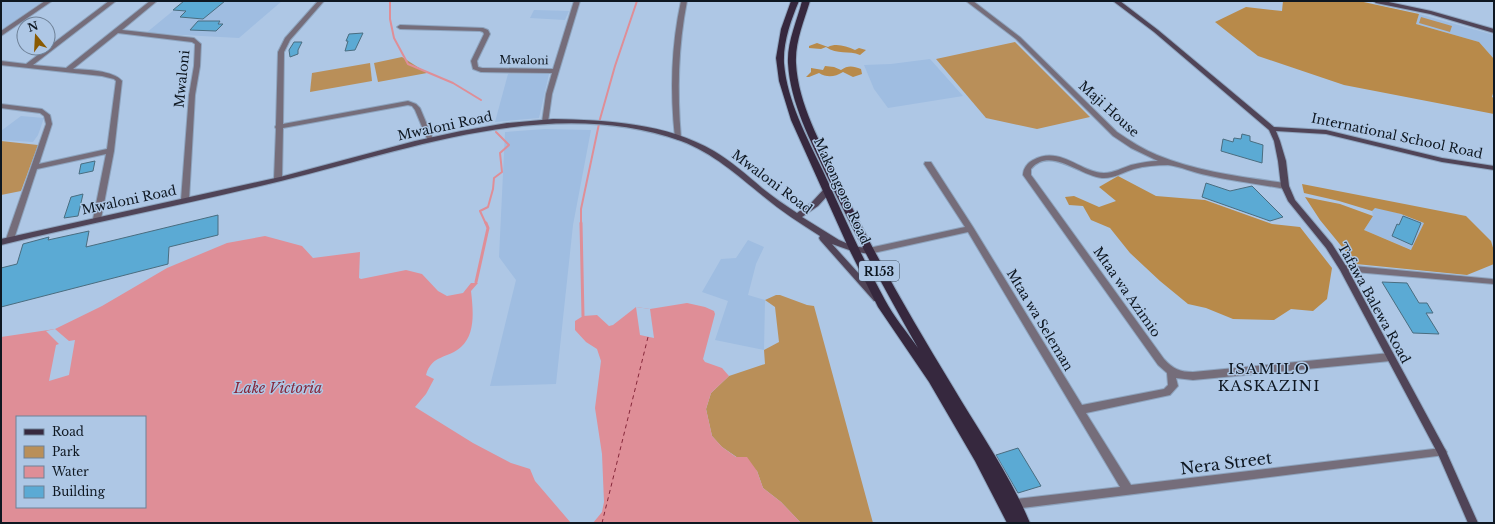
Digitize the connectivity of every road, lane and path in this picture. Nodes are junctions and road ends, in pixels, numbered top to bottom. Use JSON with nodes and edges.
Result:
{"nodes":[{"id":1,"x":49,"y":1,"type":"edge"},
{"id":2,"x":112,"y":1,"type":"edge"},
{"id":3,"x":154,"y":1,"type":"edge"},
{"id":4,"x":321,"y":1,"type":"edge"},
{"id":5,"x":577,"y":1,"type":"edge"},
{"id":6,"x":684,"y":1,"type":"edge"},
{"id":7,"x":806,"y":1,"type":"edge"},
{"id":8,"x":969,"y":1,"type":"edge"},
{"id":9,"x":1116,"y":1,"type":"edge"},
{"id":10,"x":1376,"y":1,"type":"edge"},
{"id":11,"x":792,"y":3,"type":"edge"},
{"id":12,"x":400,"y":27,"type":"dead end"},
{"id":13,"x":117,"y":31,"type":"junction"},
{"id":14,"x":1494,"y":31,"type":"edge"},
{"id":15,"x":1,"y":34,"type":"edge"},
{"id":16,"x":1,"y":63,"type":"edge"},
{"id":17,"x":27,"y":66,"type":"junction"},
{"id":18,"x":66,"y":71,"type":"junction"},
{"id":19,"x":556,"y":71,"type":"junction"},
{"id":20,"x":1,"y":106,"type":"edge"},
{"id":21,"x":545,"y":122,"type":"junction"},
{"id":22,"x":278,"y":127,"type":"junction"},
{"id":23,"x":1272,"y":128,"type":"junction"},
{"id":24,"x":678,"y":138,"type":"junction"},
{"id":25,"x":430,"y":139,"type":"junction"},
{"id":26,"x":110,"y":151,"type":"junction"},
{"id":27,"x":1172,"y":163,"type":"junction"},
{"id":28,"x":928,"y":164,"type":"dead end"},
{"id":29,"x":34,"y":167,"type":"junction"},
{"id":30,"x":1494,"y":168,"type":"edge"},
{"id":31,"x":278,"y":179,"type":"junction"},
{"id":32,"x":1285,"y":186,"type":"junction"},
{"id":33,"x":827,"y":191,"type":"junction"},
{"id":34,"x":185,"y":200,"type":"junction"},
{"id":35,"x":797,"y":217,"type":"junction"},
{"id":36,"x":97,"y":219,"type":"junction"},
{"id":37,"x":970,"y":229,"type":"junction"},
{"id":38,"x":817,"y":231,"type":"junction"},
{"id":39,"x":10,"y":239,"type":"junction"},
{"id":40,"x":1,"y":242,"type":"edge"},
{"id":41,"x":854,"y":249,"type":"junction"},
{"id":42,"x":869,"y":251,"type":"junction"},
{"id":43,"x":1343,"y":268,"type":"junction"},
{"id":44,"x":1492,"y":282,"type":"dead end"},
{"id":45,"x":882,"y":304,"type":"junction"},
{"id":46,"x":1390,"y":357,"type":"junction"},
{"id":47,"x":1171,"y":372,"type":"junction"},
{"id":48,"x":1078,"y":410,"type":"junction"},
{"id":49,"x":1442,"y":452,"type":"junction"},
{"id":50,"x":1128,"y":490,"type":"junction"},
{"id":51,"x":1015,"y":504,"type":"junction"},
{"id":52,"x":1014,"y":523,"type":"edge"},
{"id":53,"x":1024,"y":523,"type":"edge"},
{"id":54,"x":1473,"y":523,"type":"edge"}],
"edges":[{"from":1,"to":15,"type":"street"},
{"from":2,"to":17,"type":"street"},
{"from":3,"to":13,"type":"street"},
{"from":4,"to":22,"type":"street"},
{"from":5,"to":19,"type":"street","name":"Mwaloni"},
{"from":6,"to":24,"type":"street"},
{"from":7,"to":42,"type":"main road","name":"Makongoro Road","number":"R153"},
{"from":8,"to":27,"type":"street","name":"Maji House"},
{"from":9,"to":23,"type":"street"},
{"from":10,"to":14,"type":"street"},
{"from":11,"to":33,"type":"main road","name":"Makongoro Road","number":"R153"},
{"from":12,"to":19,"type":"street","name":"Mwaloni"},
{"from":13,"to":18,"type":"street"},
{"from":13,"to":34,"type":"street","name":"Mwaloni"},
{"from":16,"to":17,"type":"street"},
{"from":17,"to":18,"type":"street"},
{"from":18,"to":26,"type":"street"},
{"from":19,"to":21,"type":"street","name":"Mwaloni"},
{"from":20,"to":29,"type":"street"},
{"from":21,"to":24,"type":"street","name":"Mwaloni Road"},
{"from":21,"to":25,"type":"street","name":"Mwaloni Road"},
{"from":22,"to":25,"type":"street"},
{"from":22,"to":31,"type":"street"},
{"from":23,"to":30,"type":"street","name":"International School Road"},
{"from":23,"to":32,"type":"street","name":"Tafawa Balewa Road"},
{"from":24,"to":35,"type":"street","name":"Mwaloni Road"},
{"from":25,"to":31,"type":"street","name":"Mwaloni Road"},
{"from":26,"to":29,"type":"street"},
{"from":26,"to":36,"type":"street"},
{"from":27,"to":32,"type":"street","name":"Maji House"},
{"from":27,"to":47,"type":"street","name":"Mtaa wa Azimio"},
{"from":28,"to":37,"type":"street","name":"Mtaa wa Seleman"},
{"from":29,"to":39,"type":"street"},
{"from":31,"to":34,"type":"street","name":"Mwaloni Road"},
{"from":32,"to":43,"type":"street","name":"Tafawa Balewa Road"},
{"from":33,"to":35,"type":"street"},
{"from":33,"to":41,"type":"main road","name":"Makongoro Road","number":"R153"},
{"from":34,"to":36,"type":"street","name":"Mwaloni Road"},
{"from":35,"to":38,"type":"street","name":"Mwaloni Road"},
{"from":36,"to":39,"type":"street","name":"Mwaloni Road"},
{"from":37,"to":42,"type":"street"},
{"from":37,"to":48,"type":"street","name":"Mtaa wa Seleman"},
{"from":38,"to":41,"type":"street","name":"Mwaloni Road"},
{"from":38,"to":45,"type":"street"},
{"from":39,"to":40,"type":"street","name":"Mwaloni Road"},
{"from":41,"to":42,"type":"street","name":"Mwaloni Road"},
{"from":41,"to":45,"type":"main road","name":"Makongoro Road","number":"R153"},
{"from":42,"to":51,"type":"main road","name":"Makongoro Road","number":"R153"},
{"from":43,"to":44,"type":"street"},
{"from":43,"to":46,"type":"street","name":"Tafawa Balewa Road"},
{"from":45,"to":52,"type":"main road","name":"Makongoro Road","number":"R153"},
{"from":46,"to":47,"type":"street"},
{"from":46,"to":49,"type":"street","name":"Tafawa Balewa Road"},
{"from":47,"to":48,"type":"street"},
{"from":48,"to":50,"type":"street","name":"Mtaa wa Seleman"},
{"from":49,"to":50,"type":"street","name":"Nera Street"},
{"from":49,"to":54,"type":"street","name":"Tafawa Balewa Road"},
{"from":50,"to":51,"type":"street","name":"Nera Street"},
{"from":51,"to":53,"type":"main road","name":"Makongoro Road","number":"R153"}]}
